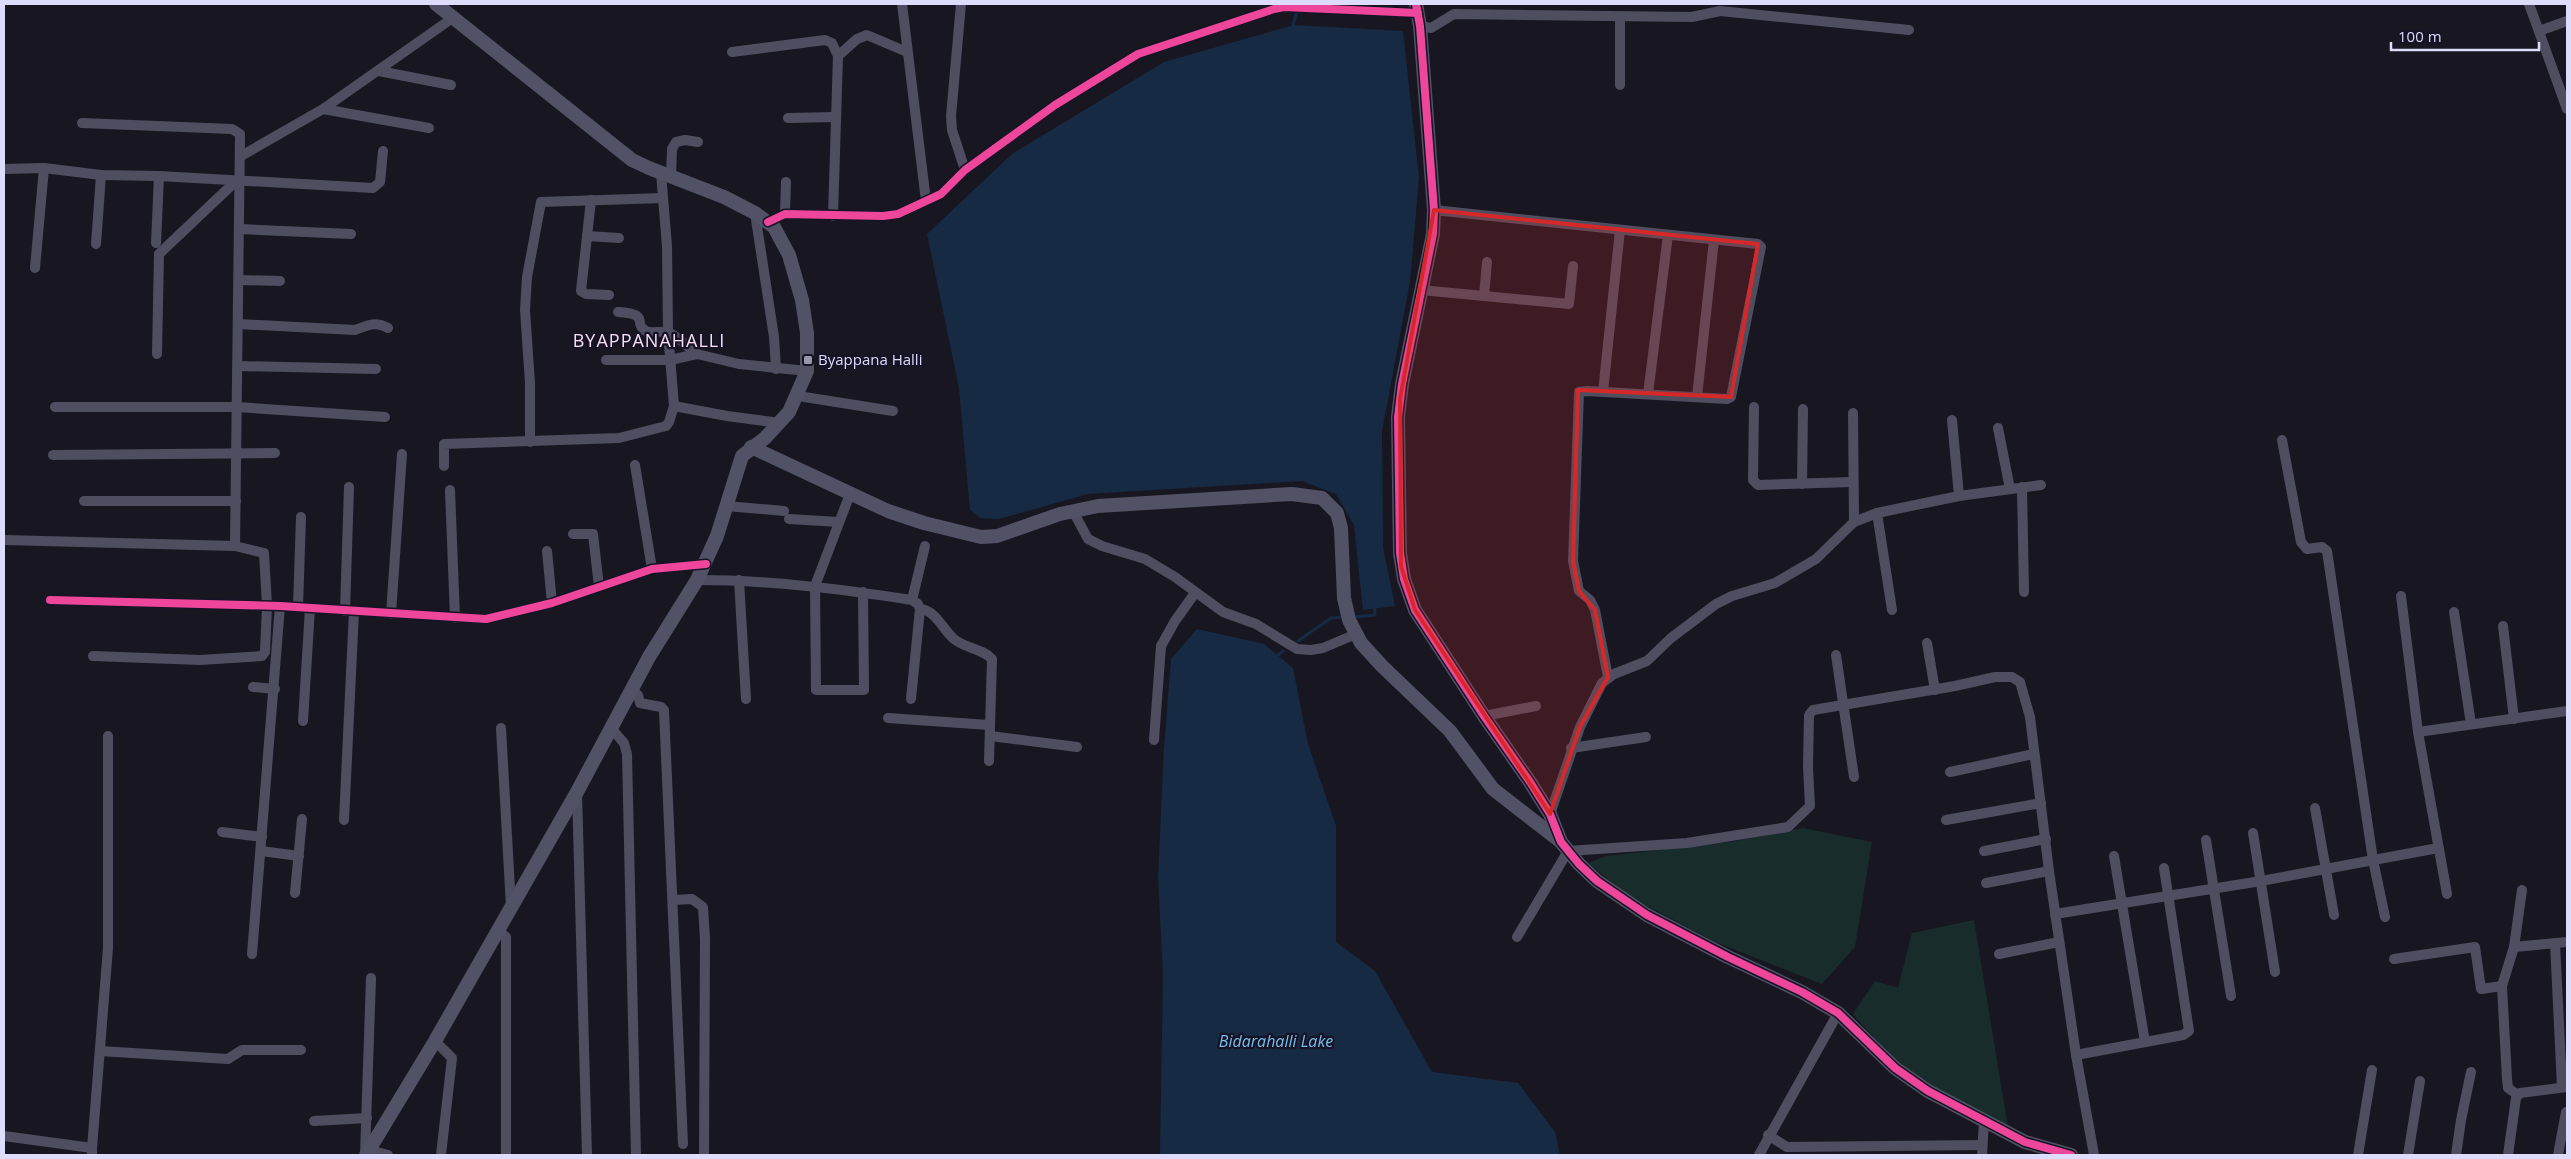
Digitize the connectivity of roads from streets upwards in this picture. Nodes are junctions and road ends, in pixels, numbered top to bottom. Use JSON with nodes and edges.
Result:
{"nodes":[{"id":1,"x":436,"y":4,"type":"edge"},
{"id":2,"x":902,"y":4,"type":"edge"},
{"id":3,"x":961,"y":4,"type":"edge"},
{"id":4,"x":2529,"y":4,"type":"edge"},
{"id":5,"x":1418,"y":14,"type":"edge"},
{"id":6,"x":1620,"y":16,"type":"junction"},
{"id":7,"x":454,"y":17,"type":"junction"},
{"id":8,"x":2567,"y":21,"type":"edge"},
{"id":9,"x":1909,"y":30,"type":"dead end"},
{"id":10,"x":2539,"y":32,"type":"junction"},
{"id":11,"x":732,"y":52,"type":"dead end"},
{"id":12,"x":908,"y":52,"type":"junction"},
{"id":13,"x":838,"y":56,"type":"junction"},
{"id":14,"x":379,"y":71,"type":"junction"},
{"id":15,"x":451,"y":85,"type":"dead end"},
{"id":16,"x":1620,"y":85,"type":"dead end"},
{"id":17,"x":324,"y":109,"type":"junction"},
{"id":18,"x":2567,"y":109,"type":"edge"},
{"id":19,"x":835,"y":117,"type":"junction"},
{"id":20,"x":788,"y":118,"type":"dead end"},
{"id":21,"x":82,"y":122,"type":"dead end"},
{"id":22,"x":429,"y":128,"type":"dead end"},
{"id":23,"x":698,"y":142,"type":"dead end"},
{"id":24,"x":383,"y":151,"type":"dead end"},
{"id":25,"x":241,"y":156,"type":"junction"},
{"id":26,"x":44,"y":168,"type":"junction"},
{"id":27,"x":4,"y":169,"type":"edge"},
{"id":28,"x":965,"y":170,"type":"junction"},
{"id":29,"x":666,"y":174,"type":"junction"},
{"id":30,"x":101,"y":175,"type":"junction"},
{"id":31,"x":159,"y":176,"type":"junction"},
{"id":32,"x":238,"y":182,"type":"junction"},
{"id":33,"x":786,"y":182,"type":"dead end"},
{"id":34,"x":663,"y":198,"type":"junction"},
{"id":35,"x":591,"y":200,"type":"junction"},
{"id":36,"x":926,"y":201,"type":"junction"},
{"id":37,"x":1434,"y":210,"type":"junction"},
{"id":38,"x":755,"y":213,"type":"junction"},
{"id":39,"x":785,"y":214,"type":"junction"},
{"id":40,"x":833,"y":216,"type":"junction"},
{"id":41,"x":768,"y":222,"type":"junction"},
{"id":42,"x":240,"y":230,"type":"junction"},
{"id":43,"x":1620,"y":230,"type":"junction"},
{"id":44,"x":351,"y":234,"type":"dead end"},
{"id":45,"x":1668,"y":235,"type":"junction"},
{"id":46,"x":588,"y":236,"type":"junction"},
{"id":47,"x":619,"y":238,"type":"dead end"},
{"id":48,"x":1714,"y":240,"type":"junction"},
{"id":49,"x":156,"y":243,"type":"dead end"},
{"id":50,"x":96,"y":244,"type":"dead end"},
{"id":51,"x":1487,"y":262,"type":"dead end"},
{"id":52,"x":1574,"y":266,"type":"dead end"},
{"id":53,"x":35,"y":268,"type":"dead end"},
{"id":54,"x":239,"y":280,"type":"junction"},
{"id":55,"x":280,"y":281,"type":"dead end"},
{"id":56,"x":1421,"y":290,"type":"junction"},
{"id":57,"x":609,"y":294,"type":"dead end"},
{"id":58,"x":1484,"y":296,"type":"junction"},
{"id":59,"x":618,"y":312,"type":"dead end"},
{"id":60,"x":238,"y":324,"type":"junction"},
{"id":61,"x":388,"y":328,"type":"dead end"},
{"id":62,"x":668,"y":332,"type":"junction"},
{"id":63,"x":157,"y":354,"type":"dead end"},
{"id":64,"x":697,"y":354,"type":"junction"},
{"id":65,"x":606,"y":360,"type":"dead end"},
{"id":66,"x":670,"y":360,"type":"junction"},
{"id":67,"x":238,"y":366,"type":"junction"},
{"id":68,"x":376,"y":369,"type":"dead end"},
{"id":69,"x":776,"y":369,"type":"junction"},
{"id":70,"x":807,"y":371,"type":"junction"},
{"id":71,"x":1603,"y":392,"type":"junction"},
{"id":72,"x":1648,"y":394,"type":"junction"},
{"id":73,"x":798,"y":396,"type":"junction"},
{"id":74,"x":1697,"y":397,"type":"junction"},
{"id":75,"x":674,"y":406,"type":"junction"},
{"id":76,"x":55,"y":407,"type":"dead end"},
{"id":77,"x":237,"y":407,"type":"junction"},
{"id":78,"x":1754,"y":407,"type":"dead end"},
{"id":79,"x":1803,"y":409,"type":"dead end"},
{"id":80,"x":893,"y":412,"type":"dead end"},
{"id":81,"x":1853,"y":413,"type":"dead end"},
{"id":82,"x":385,"y":417,"type":"dead end"},
{"id":83,"x":1952,"y":420,"type":"dead end"},
{"id":84,"x":780,"y":423,"type":"junction"},
{"id":85,"x":1998,"y":428,"type":"dead end"},
{"id":86,"x":2282,"y":440,"type":"dead end"},
{"id":87,"x":530,"y":442,"type":"junction"},
{"id":88,"x":751,"y":447,"type":"junction"},
{"id":89,"x":275,"y":453,"type":"dead end"},
{"id":90,"x":237,"y":454,"type":"junction"},
{"id":91,"x":402,"y":454,"type":"dead end"},
{"id":92,"x":53,"y":455,"type":"dead end"},
{"id":93,"x":635,"y":465,"type":"dead end"},
{"id":94,"x":444,"y":466,"type":"dead end"},
{"id":95,"x":1852,"y":482,"type":"junction"},
{"id":96,"x":1802,"y":484,"type":"junction"},
{"id":97,"x":2041,"y":485,"type":"dead end"},
{"id":98,"x":2022,"y":487,"type":"junction"},
{"id":99,"x":349,"y":488,"type":"dead end"},
{"id":100,"x":2010,"y":489,"type":"junction"},
{"id":101,"x":450,"y":490,"type":"dead end"},
{"id":102,"x":850,"y":494,"type":"junction"},
{"id":103,"x":1959,"y":496,"type":"junction"},
{"id":104,"x":84,"y":501,"type":"dead end"},
{"id":105,"x":236,"y":501,"type":"junction"},
{"id":106,"x":726,"y":506,"type":"junction"},
{"id":107,"x":1073,"y":511,"type":"junction"},
{"id":108,"x":1877,"y":513,"type":"junction"},
{"id":109,"x":302,"y":517,"type":"dead end"},
{"id":110,"x":839,"y":522,"type":"junction"},
{"id":111,"x":1854,"y":522,"type":"junction"},
{"id":112,"x":572,"y":534,"type":"dead end"},
{"id":113,"x":4,"y":540,"type":"edge"},
{"id":114,"x":235,"y":546,"type":"junction"},
{"id":115,"x":925,"y":546,"type":"dead end"},
{"id":116,"x":548,"y":551,"type":"dead end"},
{"id":117,"x":706,"y":564,"type":"junction"},
{"id":118,"x":652,"y":569,"type":"junction"},
{"id":119,"x":697,"y":580,"type":"junction"},
{"id":120,"x":739,"y":580,"type":"junction"},
{"id":121,"x":815,"y":586,"type":"junction"},
{"id":122,"x":599,"y":587,"type":"junction"},
{"id":123,"x":863,"y":592,"type":"junction"},
{"id":124,"x":2024,"y":592,"type":"dead end"},
{"id":125,"x":1195,"y":593,"type":"junction"},
{"id":126,"x":2400,"y":596,"type":"dead end"},
{"id":127,"x":50,"y":600,"type":"dead end"},
{"id":128,"x":912,"y":600,"type":"junction"},
{"id":129,"x":552,"y":603,"type":"junction"},
{"id":130,"x":267,"y":606,"type":"junction"},
{"id":131,"x":280,"y":606,"type":"junction"},
{"id":132,"x":298,"y":607,"type":"junction"},
{"id":133,"x":310,"y":608,"type":"junction"},
{"id":134,"x":920,"y":609,"type":"junction"},
{"id":135,"x":1892,"y":610,"type":"dead end"},
{"id":136,"x":349,"y":611,"type":"junction"},
{"id":137,"x":2454,"y":612,"type":"dead end"},
{"id":138,"x":391,"y":614,"type":"junction"},
{"id":139,"x":455,"y":618,"type":"junction"},
{"id":140,"x":2503,"y":626,"type":"dead end"},
{"id":141,"x":1356,"y":634,"type":"junction"},
{"id":142,"x":266,"y":640,"type":"junction"},
{"id":143,"x":277,"y":641,"type":"junction"},
{"id":144,"x":1926,"y":643,"type":"dead end"},
{"id":145,"x":1836,"y":655,"type":"dead end"},
{"id":146,"x":93,"y":656,"type":"dead end"},
{"id":147,"x":1608,"y":677,"type":"junction"},
{"id":148,"x":253,"y":687,"type":"dead end"},
{"id":149,"x":275,"y":689,"type":"junction"},
{"id":150,"x":631,"y":689,"type":"junction"},
{"id":151,"x":1935,"y":690,"type":"junction"},
{"id":152,"x":746,"y":699,"type":"dead end"},
{"id":153,"x":911,"y":699,"type":"dead end"},
{"id":154,"x":1843,"y":704,"type":"junction"},
{"id":155,"x":1536,"y":706,"type":"dead end"},
{"id":156,"x":2567,"y":711,"type":"edge"},
{"id":157,"x":1484,"y":716,"type":"junction"},
{"id":158,"x":888,"y":718,"type":"dead end"},
{"id":159,"x":2514,"y":718,"type":"junction"},
{"id":160,"x":303,"y":720,"type":"dead end"},
{"id":161,"x":2471,"y":724,"type":"junction"},
{"id":162,"x":989,"y":725,"type":"junction"},
{"id":163,"x":501,"y":728,"type":"dead end"},
{"id":164,"x":611,"y":728,"type":"junction"},
{"id":165,"x":2418,"y":732,"type":"junction"},
{"id":166,"x":108,"y":736,"type":"dead end"},
{"id":167,"x":990,"y":736,"type":"junction"},
{"id":168,"x":1646,"y":737,"type":"dead end"},
{"id":169,"x":1154,"y":740,"type":"dead end"},
{"id":170,"x":1076,"y":747,"type":"dead end"},
{"id":171,"x":1571,"y":748,"type":"junction"},
{"id":172,"x":2034,"y":754,"type":"junction"},
{"id":173,"x":989,"y":761,"type":"dead end"},
{"id":174,"x":1950,"y":772,"type":"dead end"},
{"id":175,"x":1854,"y":777,"type":"dead end"},
{"id":176,"x":578,"y":792,"type":"junction"},
{"id":177,"x":2041,"y":803,"type":"junction"},
{"id":178,"x":2315,"y":808,"type":"dead end"},
{"id":179,"x":1550,"y":814,"type":"junction"},
{"id":180,"x":302,"y":819,"type":"dead end"},
{"id":181,"x":344,"y":820,"type":"dead end"},
{"id":182,"x":1946,"y":820,"type":"dead end"},
{"id":183,"x":222,"y":832,"type":"dead end"},
{"id":184,"x":2254,"y":832,"type":"dead end"},
{"id":185,"x":262,"y":837,"type":"junction"},
{"id":186,"x":2046,"y":839,"type":"junction"},
{"id":187,"x":2206,"y":840,"type":"dead end"},
{"id":188,"x":1564,"y":846,"type":"junction"},
{"id":189,"x":2438,"y":848,"type":"junction"},
{"id":190,"x":261,"y":851,"type":"junction"},
{"id":191,"x":1984,"y":851,"type":"dead end"},
{"id":192,"x":299,"y":856,"type":"junction"},
{"id":193,"x":2114,"y":856,"type":"dead end"},
{"id":194,"x":2373,"y":860,"type":"junction"},
{"id":195,"x":2164,"y":868,"type":"dead end"},
{"id":196,"x":2326,"y":869,"type":"junction"},
{"id":197,"x":2049,"y":871,"type":"junction"},
{"id":198,"x":2261,"y":881,"type":"junction"},
{"id":199,"x":1986,"y":884,"type":"dead end"},
{"id":200,"x":2214,"y":889,"type":"junction"},
{"id":201,"x":2522,"y":890,"type":"dead end"},
{"id":202,"x":295,"y":893,"type":"dead end"},
{"id":203,"x":2447,"y":894,"type":"dead end"},
{"id":204,"x":2168,"y":895,"type":"junction"},
{"id":205,"x":674,"y":900,"type":"junction"},
{"id":206,"x":2122,"y":903,"type":"junction"},
{"id":207,"x":511,"y":907,"type":"junction"},
{"id":208,"x":2055,"y":914,"type":"junction"},
{"id":209,"x":2334,"y":915,"type":"dead end"},
{"id":210,"x":2385,"y":917,"type":"dead end"},
{"id":211,"x":498,"y":930,"type":"junction"},
{"id":212,"x":1517,"y":936,"type":"dead end"},
{"id":213,"x":2059,"y":942,"type":"junction"},
{"id":214,"x":2567,"y":942,"type":"edge"},
{"id":215,"x":2555,"y":943,"type":"junction"},
{"id":216,"x":2514,"y":947,"type":"junction"},
{"id":217,"x":252,"y":954,"type":"dead end"},
{"id":218,"x":1999,"y":954,"type":"dead end"},
{"id":219,"x":2394,"y":959,"type":"dead end"},
{"id":220,"x":2275,"y":972,"type":"dead end"},
{"id":221,"x":371,"y":978,"type":"dead end"},
{"id":222,"x":2502,"y":986,"type":"junction"},
{"id":223,"x":2232,"y":996,"type":"dead end"},
{"id":224,"x":1838,"y":1013,"type":"junction"},
{"id":225,"x":435,"y":1041,"type":"junction"},
{"id":226,"x":2145,"y":1042,"type":"junction"},
{"id":227,"x":301,"y":1050,"type":"dead end"},
{"id":228,"x":100,"y":1051,"type":"junction"},
{"id":229,"x":2076,"y":1055,"type":"junction"},
{"id":230,"x":2372,"y":1070,"type":"dead end"},
{"id":231,"x":2471,"y":1072,"type":"dead end"},
{"id":232,"x":2420,"y":1081,"type":"dead end"},
{"id":233,"x":2565,"y":1087,"type":"edge"},
{"id":234,"x":2518,"y":1095,"type":"junction"},
{"id":235,"x":2566,"y":1112,"type":"dead end"},
{"id":236,"x":366,"y":1118,"type":"junction"},
{"id":237,"x":314,"y":1121,"type":"dead end"},
{"id":238,"x":1984,"y":1122,"type":"junction"},
{"id":239,"x":2565,"y":1131,"type":"edge"},
{"id":240,"x":1768,"y":1135,"type":"junction"},
{"id":241,"x":4,"y":1136,"type":"edge"},
{"id":242,"x":683,"y":1144,"type":"dead end"},
{"id":243,"x":1982,"y":1150,"type":"edge"},
{"id":244,"x":92,"y":1152,"type":"edge"},
{"id":245,"x":367,"y":1154,"type":"edge"},
{"id":246,"x":388,"y":1155,"type":"edge"},
{"id":247,"x":441,"y":1155,"type":"edge"},
{"id":248,"x":506,"y":1155,"type":"edge"},
{"id":249,"x":587,"y":1155,"type":"edge"},
{"id":250,"x":636,"y":1155,"type":"edge"},
{"id":251,"x":704,"y":1155,"type":"edge"},
{"id":252,"x":1759,"y":1155,"type":"edge"},
{"id":253,"x":2071,"y":1155,"type":"edge"},
{"id":254,"x":2094,"y":1155,"type":"edge"},
{"id":255,"x":2358,"y":1155,"type":"edge"},
{"id":256,"x":2408,"y":1155,"type":"edge"},
{"id":257,"x":2456,"y":1155,"type":"edge"},
{"id":258,"x":2508,"y":1155,"type":"edge"},
{"id":259,"x":2558,"y":1155,"type":"edge"}],
"edges":[{"from":1,"to":7,"type":"street"},
{"from":2,"to":12,"type":"street"},
{"from":3,"to":28,"type":"street"},
{"from":4,"to":10,"type":"street"},
{"from":5,"to":6,"type":"street"},
{"from":5,"to":28,"type":"street"},
{"from":5,"to":37,"type":"street"},
{"from":6,"to":9,"type":"street"},
{"from":6,"to":16,"type":"street"},
{"from":7,"to":14,"type":"street"},
{"from":7,"to":29,"type":"street"},
{"from":8,"to":10,"type":"street"},
{"from":10,"to":18,"type":"street"},
{"from":11,"to":13,"type":"street"},
{"from":12,"to":13,"type":"street"},
{"from":12,"to":36,"type":"street"},
{"from":13,"to":19,"type":"street"},
{"from":14,"to":15,"type":"street"},
{"from":14,"to":17,"type":"street"},
{"from":17,"to":22,"type":"street"},
{"from":17,"to":25,"type":"street"},
{"from":19,"to":20,"type":"street"},
{"from":19,"to":40,"type":"street"},
{"from":21,"to":25,"type":"street"},
{"from":23,"to":29,"type":"street"},
{"from":24,"to":32,"type":"street"},
{"from":25,"to":32,"type":"street"},
{"from":26,"to":27,"type":"street"},
{"from":26,"to":30,"type":"street"},
{"from":26,"to":53,"type":"street"},
{"from":28,"to":36,"type":"street"},
{"from":29,"to":34,"type":"street"},
{"from":29,"to":38,"type":"street"},
{"from":30,"to":31,"type":"street"},
{"from":30,"to":50,"type":"street"},
{"from":31,"to":32,"type":"street"},
{"from":31,"to":49,"type":"street"},
{"from":32,"to":42,"type":"street"},
{"from":32,"to":63,"type":"street"},
{"from":33,"to":39,"type":"street"},
{"from":34,"to":35,"type":"street"},
{"from":34,"to":62,"type":"street"},
{"from":35,"to":46,"type":"street"},
{"from":35,"to":87,"type":"street"},
{"from":36,"to":40,"type":"street"},
{"from":37,"to":43,"type":"street"},
{"from":37,"to":56,"type":"street"},
{"from":38,"to":41,"type":"street"},
{"from":38,"to":69,"type":"street"},
{"from":39,"to":40,"type":"street"},
{"from":39,"to":41,"type":"street"},
{"from":41,"to":70,"type":"street"},
{"from":42,"to":44,"type":"street"},
{"from":42,"to":54,"type":"street"},
{"from":43,"to":45,"type":"street"},
{"from":43,"to":71,"type":"street"},
{"from":45,"to":48,"type":"street"},
{"from":45,"to":72,"type":"street"},
{"from":46,"to":47,"type":"street"},
{"from":46,"to":57,"type":"street"},
{"from":48,"to":74,"type":"street"},
{"from":48,"to":74,"type":"street"},
{"from":51,"to":58,"type":"street"},
{"from":52,"to":58,"type":"street"},
{"from":54,"to":55,"type":"street"},
{"from":54,"to":60,"type":"street"},
{"from":56,"to":58,"type":"street"},
{"from":56,"to":157,"type":"street"},
{"from":59,"to":62,"type":"street"},
{"from":60,"to":61,"type":"street"},
{"from":60,"to":67,"type":"street"},
{"from":62,"to":64,"type":"street"},
{"from":62,"to":66,"type":"street"},
{"from":64,"to":66,"type":"street"},
{"from":64,"to":69,"type":"street"},
{"from":65,"to":66,"type":"street"},
{"from":66,"to":75,"type":"street"},
{"from":67,"to":68,"type":"street"},
{"from":67,"to":77,"type":"street"},
{"from":69,"to":70,"type":"street"},
{"from":70,"to":73,"type":"street"},
{"from":71,"to":72,"type":"street"},
{"from":71,"to":147,"type":"street"},
{"from":72,"to":74,"type":"street"},
{"from":73,"to":80,"type":"street"},
{"from":73,"to":84,"type":"street"},
{"from":75,"to":84,"type":"street"},
{"from":75,"to":87,"type":"street"},
{"from":76,"to":77,"type":"street"},
{"from":77,"to":82,"type":"street"},
{"from":77,"to":90,"type":"street"},
{"from":78,"to":96,"type":"street"},
{"from":79,"to":96,"type":"street"},
{"from":81,"to":95,"type":"street"},
{"from":83,"to":103,"type":"street"},
{"from":84,"to":88,"type":"street"},
{"from":85,"to":100,"type":"street"},
{"from":86,"to":194,"type":"street"},
{"from":87,"to":94,"type":"street"},
{"from":88,"to":102,"type":"street"},
{"from":88,"to":106,"type":"street"},
{"from":89,"to":90,"type":"street"},
{"from":90,"to":92,"type":"street"},
{"from":90,"to":105,"type":"street"},
{"from":91,"to":138,"type":"street"},
{"from":93,"to":118,"type":"street"},
{"from":95,"to":96,"type":"street"},
{"from":95,"to":111,"type":"street"},
{"from":97,"to":98,"type":"street"},
{"from":98,"to":100,"type":"street"},
{"from":98,"to":124,"type":"street"},
{"from":99,"to":136,"type":"street"},
{"from":100,"to":103,"type":"street"},
{"from":101,"to":139,"type":"street"},
{"from":102,"to":107,"type":"street"},
{"from":102,"to":110,"type":"street"},
{"from":103,"to":108,"type":"street"},
{"from":104,"to":105,"type":"street"},
{"from":105,"to":114,"type":"street"},
{"from":106,"to":110,"type":"street"},
{"from":106,"to":117,"type":"street"},
{"from":107,"to":125,"type":"street"},
{"from":107,"to":141,"type":"street"},
{"from":108,"to":111,"type":"street"},
{"from":108,"to":135,"type":"street"},
{"from":109,"to":132,"type":"street"},
{"from":110,"to":121,"type":"street"},
{"from":111,"to":147,"type":"street"},
{"from":112,"to":122,"type":"street"},
{"from":113,"to":114,"type":"street"},
{"from":114,"to":130,"type":"street"},
{"from":115,"to":128,"type":"street"},
{"from":116,"to":129,"type":"street"},
{"from":117,"to":118,"type":"street"},
{"from":117,"to":119,"type":"street"},
{"from":118,"to":122,"type":"street"},
{"from":119,"to":120,"type":"street"},
{"from":119,"to":150,"type":"street"},
{"from":120,"to":121,"type":"street"},
{"from":120,"to":152,"type":"street"},
{"from":121,"to":123,"type":"street"},
{"from":121,"to":123,"type":"street"},
{"from":122,"to":129,"type":"street"},
{"from":123,"to":128,"type":"street"},
{"from":125,"to":141,"type":"street"},
{"from":125,"to":169,"type":"street"},
{"from":126,"to":165,"type":"street"},
{"from":127,"to":130,"type":"street"},
{"from":128,"to":134,"type":"street"},
{"from":129,"to":139,"type":"street"},
{"from":130,"to":131,"type":"street"},
{"from":130,"to":142,"type":"street"},
{"from":131,"to":132,"type":"street"},
{"from":131,"to":143,"type":"street"},
{"from":132,"to":133,"type":"street"},
{"from":133,"to":136,"type":"street"},
{"from":133,"to":160,"type":"street"},
{"from":134,"to":153,"type":"street"},
{"from":134,"to":162,"type":"street"},
{"from":136,"to":138,"type":"street"},
{"from":136,"to":181,"type":"street"},
{"from":137,"to":161,"type":"street"},
{"from":138,"to":139,"type":"street"},
{"from":140,"to":159,"type":"street"},
{"from":141,"to":188,"type":"street"},
{"from":142,"to":143,"type":"street"},
{"from":142,"to":146,"type":"street"},
{"from":143,"to":149,"type":"street"},
{"from":144,"to":151,"type":"street"},
{"from":145,"to":154,"type":"street"},
{"from":147,"to":171,"type":"street"},
{"from":148,"to":149,"type":"street"},
{"from":149,"to":185,"type":"street"},
{"from":150,"to":164,"type":"street"},
{"from":150,"to":205,"type":"street"},
{"from":151,"to":154,"type":"street"},
{"from":151,"to":172,"type":"street"},
{"from":154,"to":175,"type":"street"},
{"from":154,"to":188,"type":"street"},
{"from":155,"to":157,"type":"street"},
{"from":156,"to":159,"type":"street"},
{"from":157,"to":179,"type":"street"},
{"from":158,"to":162,"type":"street"},
{"from":159,"to":161,"type":"street"},
{"from":161,"to":165,"type":"street"},
{"from":162,"to":167,"type":"street"},
{"from":163,"to":207,"type":"street"},
{"from":164,"to":176,"type":"street"},
{"from":164,"to":250,"type":"street"},
{"from":165,"to":189,"type":"street"},
{"from":166,"to":228,"type":"street"},
{"from":167,"to":170,"type":"street"},
{"from":167,"to":173,"type":"street"},
{"from":168,"to":171,"type":"street"},
{"from":171,"to":179,"type":"street"},
{"from":172,"to":174,"type":"street"},
{"from":172,"to":177,"type":"street"},
{"from":176,"to":207,"type":"street"},
{"from":176,"to":249,"type":"street"},
{"from":177,"to":182,"type":"street"},
{"from":177,"to":186,"type":"street"},
{"from":178,"to":196,"type":"street"},
{"from":179,"to":188,"type":"street"},
{"from":180,"to":192,"type":"street"},
{"from":183,"to":185,"type":"street"},
{"from":184,"to":198,"type":"street"},
{"from":185,"to":190,"type":"street"},
{"from":186,"to":191,"type":"street"},
{"from":186,"to":197,"type":"street"},
{"from":187,"to":200,"type":"street"},
{"from":188,"to":212,"type":"street"},
{"from":188,"to":224,"type":"street"},
{"from":189,"to":194,"type":"street"},
{"from":189,"to":203,"type":"street"},
{"from":190,"to":192,"type":"street"},
{"from":190,"to":217,"type":"street"},
{"from":192,"to":202,"type":"street"},
{"from":193,"to":206,"type":"street"},
{"from":194,"to":196,"type":"street"},
{"from":194,"to":210,"type":"street"},
{"from":195,"to":204,"type":"street"},
{"from":196,"to":198,"type":"street"},
{"from":196,"to":209,"type":"street"},
{"from":197,"to":199,"type":"street"},
{"from":197,"to":208,"type":"street"},
{"from":198,"to":200,"type":"street"},
{"from":198,"to":220,"type":"street"},
{"from":200,"to":204,"type":"street"},
{"from":200,"to":223,"type":"street"},
{"from":201,"to":216,"type":"street"},
{"from":204,"to":206,"type":"street"},
{"from":204,"to":226,"type":"street"},
{"from":205,"to":242,"type":"street"},
{"from":205,"to":251,"type":"street"},
{"from":206,"to":208,"type":"street"},
{"from":206,"to":226,"type":"street"},
{"from":207,"to":211,"type":"street"},
{"from":208,"to":213,"type":"street"},
{"from":211,"to":225,"type":"street"},
{"from":211,"to":248,"type":"street"},
{"from":213,"to":218,"type":"street"},
{"from":213,"to":229,"type":"street"},
{"from":214,"to":215,"type":"street"},
{"from":215,"to":216,"type":"street"},
{"from":215,"to":233,"type":"street"},
{"from":216,"to":222,"type":"street"},
{"from":219,"to":222,"type":"street"},
{"from":221,"to":236,"type":"street"},
{"from":222,"to":234,"type":"street"},
{"from":224,"to":238,"type":"street"},
{"from":224,"to":240,"type":"street"},
{"from":225,"to":245,"type":"street"},
{"from":225,"to":247,"type":"street"},
{"from":226,"to":229,"type":"street"},
{"from":227,"to":228,"type":"street"},
{"from":228,"to":244,"type":"street"},
{"from":229,"to":254,"type":"street"},
{"from":230,"to":255,"type":"street"},
{"from":231,"to":257,"type":"street"},
{"from":232,"to":256,"type":"street"},
{"from":233,"to":234,"type":"street"},
{"from":234,"to":258,"type":"street"},
{"from":235,"to":239,"type":"street"},
{"from":236,"to":237,"type":"street"},
{"from":236,"to":245,"type":"street"},
{"from":238,"to":243,"type":"street"},
{"from":238,"to":253,"type":"street"},
{"from":239,"to":259,"type":"street"},
{"from":240,"to":243,"type":"street"},
{"from":240,"to":252,"type":"street"},
{"from":241,"to":244,"type":"street"},
{"from":245,"to":246,"type":"street"}]}
